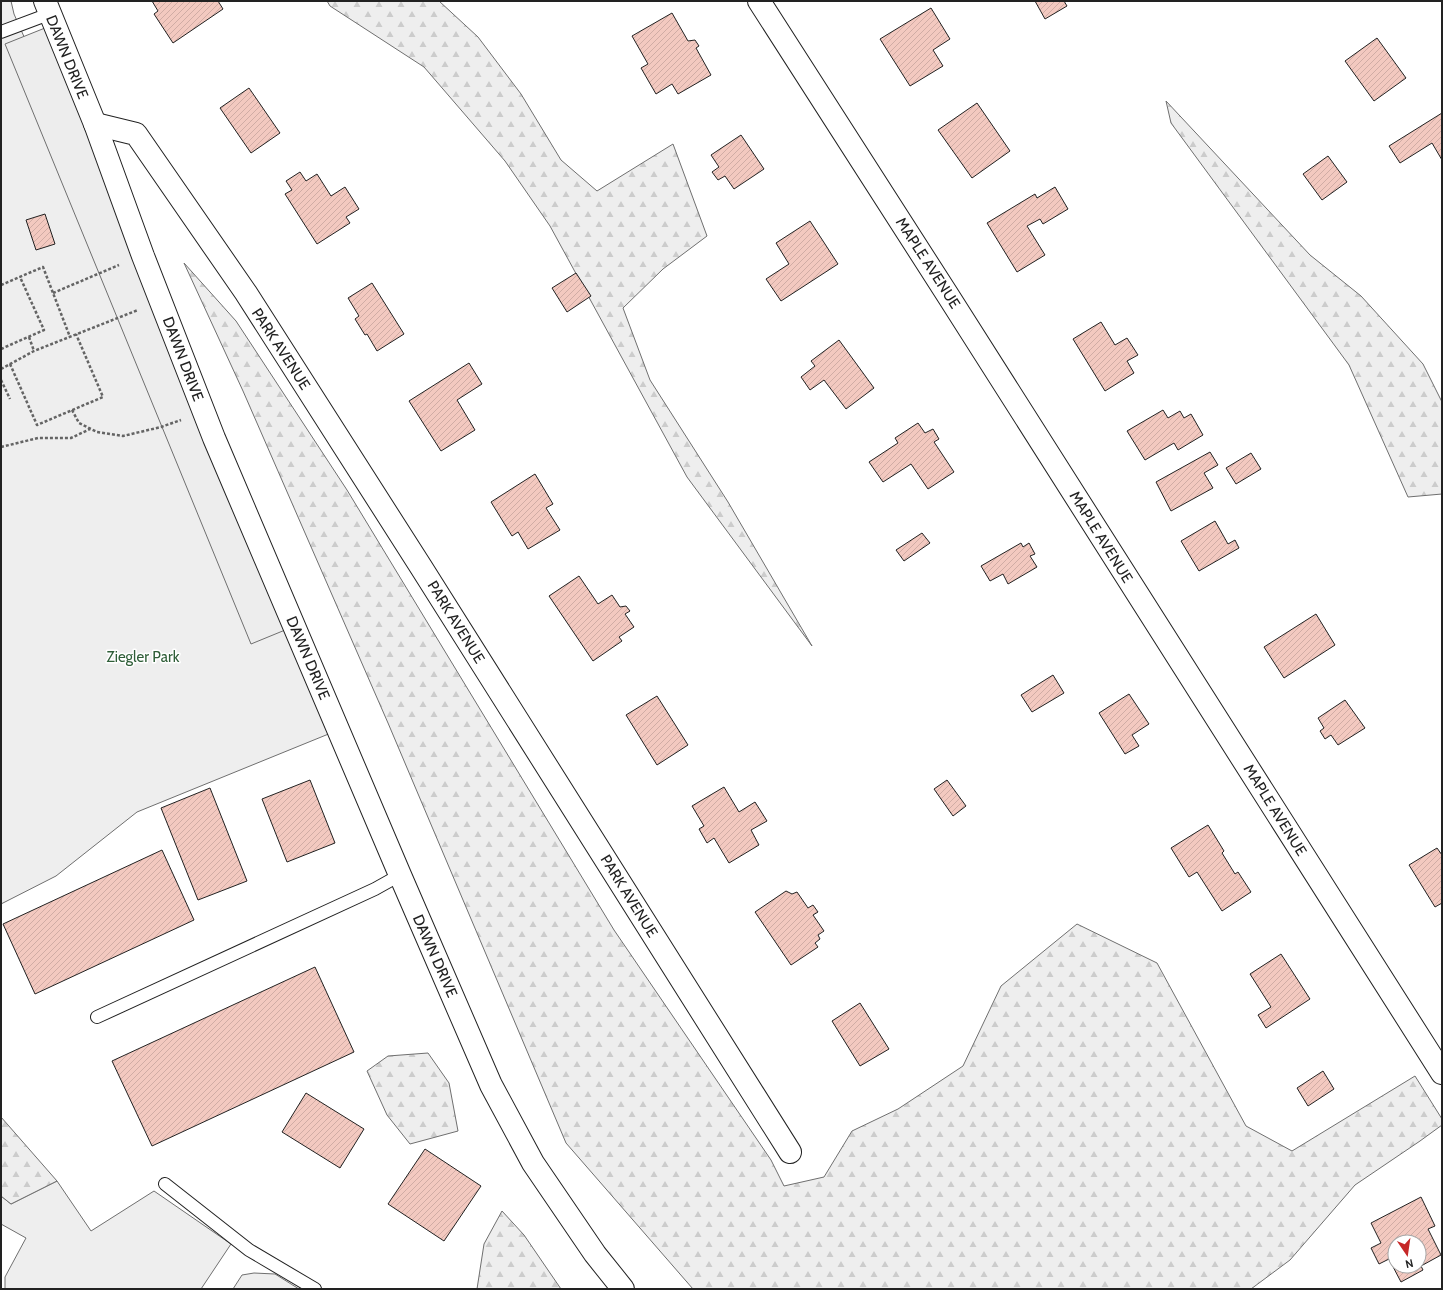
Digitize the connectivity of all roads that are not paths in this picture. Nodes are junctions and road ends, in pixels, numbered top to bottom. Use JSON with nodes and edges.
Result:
{"nodes":[{"id":1,"x":759,"y":1,"type":"edge"},
{"id":2,"x":47,"y":8,"type":"edge"},
{"id":3,"x":1,"y":32,"type":"edge"},
{"id":4,"x":95,"y":124,"type":"junction"},
{"id":5,"x":400,"y":876,"type":"junction"},
{"id":6,"x":97,"y":1017,"type":"dead end"},
{"id":7,"x":1442,"y":1073,"type":"edge"},
{"id":8,"x":790,"y":1152,"type":"dead end"},
{"id":9,"x":165,"y":1184,"type":"dead end"},
{"id":10,"x":315,"y":1289,"type":"edge"},
{"id":11,"x":623,"y":1289,"type":"edge"}],
"edges":[{"from":1,"to":7,"type":"street","name":"MAPLE AVENUE"},
{"from":2,"to":3,"type":"lane"},
{"from":2,"to":4,"type":"street","name":"DAWN DRIVE"},
{"from":4,"to":5,"type":"street","name":"DAWN DRIVE"},
{"from":4,"to":8,"type":"street","name":"PARK AVENUE"},
{"from":5,"to":6,"type":"lane"},
{"from":5,"to":11,"type":"street","name":"DAWN DRIVE"},
{"from":9,"to":10,"type":"lane"}]}
